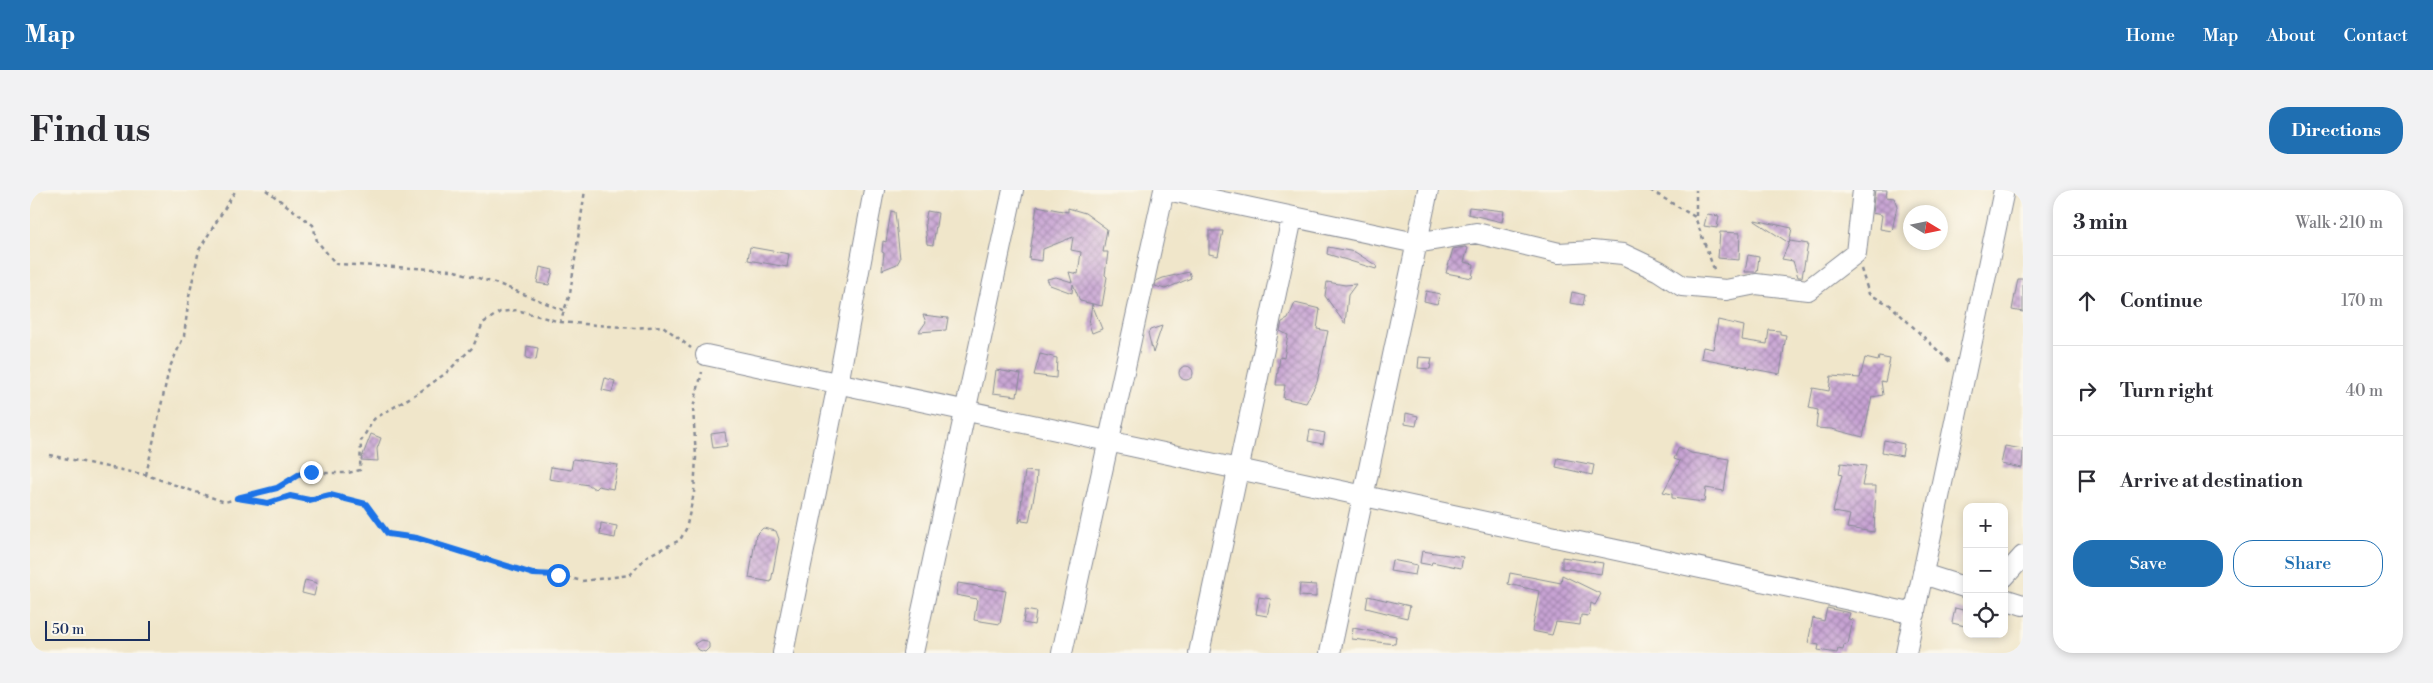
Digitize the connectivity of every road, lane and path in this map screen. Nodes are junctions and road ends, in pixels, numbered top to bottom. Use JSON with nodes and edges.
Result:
{"nodes":[{"id":1,"x":236,"y":190,"type":"edge"},
{"id":2,"x":266,"y":190,"type":"edge"},
{"id":3,"x":585,"y":190,"type":"edge"},
{"id":4,"x":874,"y":190,"type":"edge"},
{"id":5,"x":1012,"y":190,"type":"edge"},
{"id":6,"x":1165,"y":190,"type":"edge"},
{"id":7,"x":1428,"y":190,"type":"edge"},
{"id":8,"x":1650,"y":190,"type":"edge"},
{"id":9,"x":1696,"y":190,"type":"edge"},
{"id":10,"x":1863,"y":190,"type":"edge"},
{"id":11,"x":2004,"y":190,"type":"edge"},
{"id":12,"x":1696,"y":217,"type":"junction"},
{"id":13,"x":1292,"y":218,"type":"junction"},
{"id":14,"x":1416,"y":243,"type":"junction"},
{"id":15,"x":1856,"y":253,"type":"junction"},
{"id":16,"x":1726,"y":290,"type":"junction"},
{"id":17,"x":563,"y":310,"type":"junction"},
{"id":18,"x":560,"y":322,"type":"junction"},
{"id":19,"x":706,"y":356,"type":"junction"},
{"id":20,"x":1966,"y":376,"type":"junction"},
{"id":21,"x":838,"y":384,"type":"junction"},
{"id":22,"x":966,"y":411,"type":"junction"},
{"id":23,"x":1109,"y":442,"type":"junction"},
{"id":24,"x":50,"y":455,"type":"dead end"},
{"id":25,"x":1237,"y":469,"type":"junction"},
{"id":26,"x":146,"y":475,"type":"junction"},
{"id":27,"x":1364,"y":496,"type":"junction"},
{"id":28,"x":237,"y":498,"type":"junction"},
{"id":29,"x":2023,"y":556,"type":"edge"},
{"id":30,"x":2008,"y":573,"type":"edge"},
{"id":31,"x":1923,"y":574,"type":"junction"},
{"id":32,"x":1963,"y":587,"type":"edge"},
{"id":33,"x":2008,"y":601,"type":"edge"},
{"id":34,"x":2023,"y":605,"type":"edge"},
{"id":35,"x":1914,"y":614,"type":"junction"},
{"id":36,"x":783,"y":653,"type":"edge"},
{"id":37,"x":913,"y":653,"type":"edge"},
{"id":38,"x":1062,"y":653,"type":"edge"},
{"id":39,"x":1199,"y":653,"type":"edge"},
{"id":40,"x":1330,"y":653,"type":"edge"},
{"id":41,"x":1906,"y":653,"type":"edge"}],
"edges":[{"from":1,"to":26,"type":"path"},
{"from":2,"to":17,"type":"path"},
{"from":3,"to":17,"type":"path"},
{"from":4,"to":21,"type":"street"},
{"from":5,"to":22,"type":"street"},
{"from":6,"to":13,"type":"street"},
{"from":6,"to":23,"type":"street"},
{"from":7,"to":14,"type":"street"},
{"from":8,"to":12,"type":"path"},
{"from":9,"to":12,"type":"path"},
{"from":10,"to":15,"type":"street"},
{"from":11,"to":20,"type":"street"},
{"from":12,"to":16,"type":"path"},
{"from":13,"to":14,"type":"street"},
{"from":13,"to":25,"type":"street"},
{"from":14,"to":16,"type":"street"},
{"from":14,"to":27,"type":"street"},
{"from":15,"to":16,"type":"street"},
{"from":15,"to":20,"type":"path"},
{"from":17,"to":18,"type":"path"},
{"from":18,"to":19,"type":"path"},
{"from":18,"to":28,"type":"path"},
{"from":19,"to":21,"type":"street"},
{"from":19,"to":28,"type":"path"},
{"from":20,"to":31,"type":"street"},
{"from":21,"to":22,"type":"street"},
{"from":21,"to":36,"type":"street"},
{"from":22,"to":23,"type":"street"},
{"from":22,"to":37,"type":"street"},
{"from":23,"to":25,"type":"street"},
{"from":23,"to":38,"type":"street"},
{"from":24,"to":26,"type":"path"},
{"from":25,"to":27,"type":"street"},
{"from":25,"to":39,"type":"street"},
{"from":26,"to":28,"type":"path"},
{"from":27,"to":35,"type":"street"},
{"from":27,"to":40,"type":"street"},
{"from":29,"to":30,"type":"street"},
{"from":31,"to":32,"type":"street"},
{"from":31,"to":35,"type":"street"},
{"from":33,"to":34,"type":"street"},
{"from":35,"to":41,"type":"street"}]}
